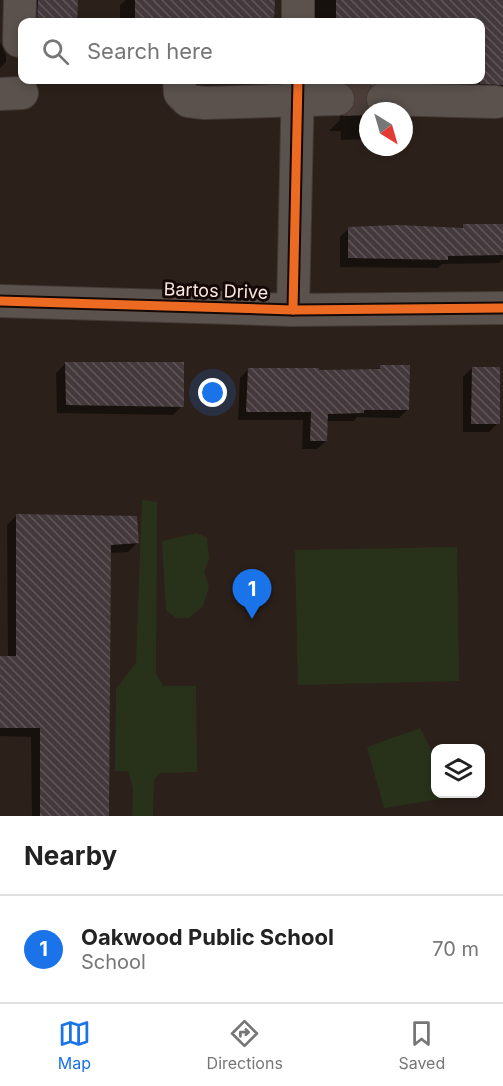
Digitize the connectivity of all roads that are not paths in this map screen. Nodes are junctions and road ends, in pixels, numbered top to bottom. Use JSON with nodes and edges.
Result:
{"nodes":[{"id":1,"x":20,"y":0,"type":"edge"},
{"id":2,"x":298,"y":0,"type":"edge"},
{"id":3,"x":20,"y":18,"type":"edge"},
{"id":4,"x":298,"y":18,"type":"edge"},
{"id":5,"x":179,"y":84,"type":"edge"},
{"id":6,"x":298,"y":89,"type":"edge"},
{"id":7,"x":338,"y":99,"type":"tunnel mouth"},
{"id":8,"x":383,"y":99,"type":"tunnel mouth"},
{"id":9,"x":496,"y":102,"type":"dead end"},
{"id":10,"x":0,"y":301,"type":"edge"},
{"id":11,"x":503,"y":308,"type":"edge"},
{"id":12,"x":293,"y":310,"type":"junction"}],
"edges":[{"from":1,"to":3,"type":"street"},
{"from":2,"to":4,"type":"street"},
{"from":5,"to":6,"type":"street"},
{"from":6,"to":7,"type":"street"},
{"from":6,"to":12,"type":"street"},
{"from":8,"to":9,"type":"street"},
{"from":10,"to":12,"type":"street","name":"Bartos Drive"},
{"from":11,"to":12,"type":"street","name":"Bartos Drive"}]}
